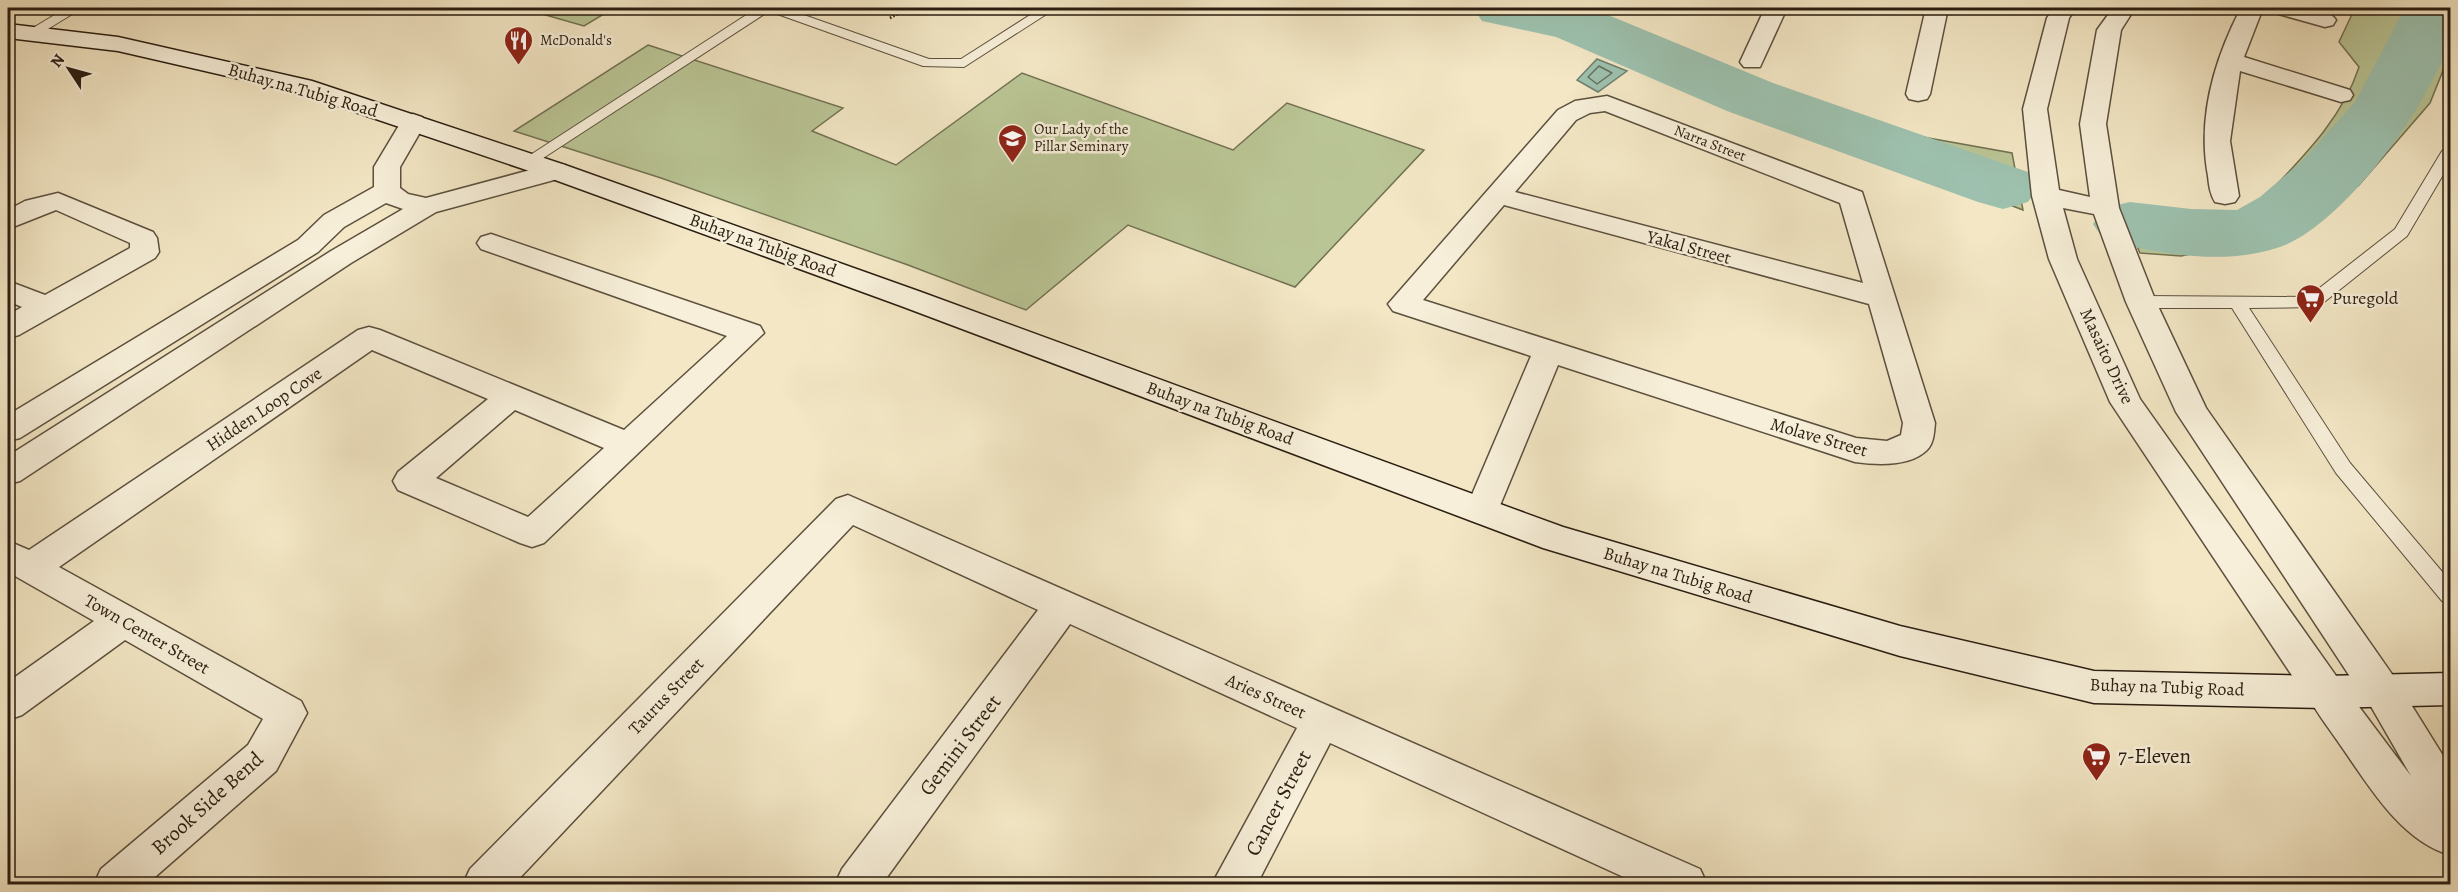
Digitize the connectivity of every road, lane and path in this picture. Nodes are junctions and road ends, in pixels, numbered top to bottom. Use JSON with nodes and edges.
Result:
{"nodes":[{"id":1,"x":75,"y":8,"type":"edge"},
{"id":2,"x":765,"y":8,"type":"edge"},
{"id":3,"x":773,"y":8,"type":"edge"},
{"id":4,"x":1049,"y":8,"type":"edge"},
{"id":5,"x":1776,"y":8,"type":"edge"},
{"id":6,"x":1937,"y":8,"type":"edge"},
{"id":7,"x":2065,"y":8,"type":"edge"},
{"id":8,"x":2124,"y":8,"type":"edge"},
{"id":9,"x":2252,"y":8,"type":"edge"},
{"id":10,"x":2283,"y":8,"type":"edge"},
{"id":11,"x":2325,"y":20,"type":"dead end"},
{"id":12,"x":19,"y":32,"type":"edge"},
{"id":13,"x":2229,"y":60,"type":"junction"},
{"id":14,"x":1752,"y":62,"type":"dead end"},
{"id":15,"x":1918,"y":94,"type":"dead end"},
{"id":16,"x":2341,"y":95,"type":"dead end"},
{"id":17,"x":1567,"y":115,"type":"joint"},
{"id":18,"x":413,"y":123,"type":"junction"},
{"id":19,"x":2451,"y":151,"type":"edge"},
{"id":20,"x":529,"y":161,"type":"junction"},
{"id":21,"x":556,"y":171,"type":"junction"},
{"id":22,"x":387,"y":191,"type":"junction"},
{"id":23,"x":1497,"y":195,"type":"junction"},
{"id":24,"x":2046,"y":196,"type":"junction"},
{"id":25,"x":2225,"y":196,"type":"dead end"},
{"id":26,"x":1852,"y":198,"type":"joint"},
{"id":27,"x":426,"y":206,"type":"junction"},
{"id":28,"x":2105,"y":208,"type":"junction"},
{"id":29,"x":8,"y":221,"type":"edge"},
{"id":30,"x":491,"y":243,"type":"dead end"},
{"id":31,"x":8,"y":290,"type":"edge"},
{"id":32,"x":1882,"y":298,"type":"junction"},
{"id":33,"x":2141,"y":302,"type":"junction"},
{"id":34,"x":2237,"y":303,"type":"junction"},
{"id":35,"x":47,"y":307,"type":"junction"},
{"id":36,"x":8,"y":328,"type":"edge"},
{"id":37,"x":1548,"y":352,"type":"junction"},
{"id":38,"x":512,"y":396,"type":"junction"},
{"id":39,"x":8,"y":430,"type":"edge"},
{"id":40,"x":629,"y":445,"type":"junction"},
{"id":41,"x":8,"y":472,"type":"edge"},
{"id":42,"x":848,"y":508,"type":"joint"},
{"id":43,"x":1482,"y":510,"type":"junction"},
{"id":44,"x":19,"y":562,"type":"edge"},
{"id":45,"x":2451,"y":595,"type":"edge"},
{"id":46,"x":1063,"y":605,"type":"junction"},
{"id":47,"x":124,"y":620,"type":"junction"},
{"id":48,"x":2380,"y":689,"type":"junction"},
{"id":49,"x":2451,"y":689,"type":"edge"},
{"id":50,"x":2325,"y":692,"type":"junction"},
{"id":51,"x":8,"y":703,"type":"edge"},
{"id":52,"x":287,"y":713,"type":"joint"},
{"id":53,"x":1321,"y":721,"type":"junction"},
{"id":54,"x":2451,"y":803,"type":"edge"},
{"id":55,"x":2451,"y":836,"type":"edge"},
{"id":56,"x":116,"y":885,"type":"edge"},
{"id":57,"x":485,"y":885,"type":"edge"},
{"id":58,"x":856,"y":885,"type":"edge"},
{"id":59,"x":1234,"y":885,"type":"edge"},
{"id":60,"x":1685,"y":885,"type":"edge"}],
"edges":[{"from":1,"to":12,"type":"lane"},
{"from":2,"to":20,"type":"lane"},
{"from":3,"to":4,"type":"lane"},
{"from":5,"to":14,"type":"street"},
{"from":6,"to":15,"type":"street"},
{"from":7,"to":24,"type":"street","name":"Masaito Drive"},
{"from":8,"to":28,"type":"street"},
{"from":9,"to":13,"type":"street"},
{"from":10,"to":11,"type":"street"},
{"from":12,"to":18,"type":"street","name":"Buhay na Tubig Road"},
{"from":13,"to":16,"type":"street"},
{"from":13,"to":25,"type":"street"},
{"from":17,"to":23,"type":"street","name":"Molave Street"},
{"from":17,"to":26,"type":"street","name":"Narra Street"},
{"from":18,"to":20,"type":"street","name":"Buhay na Tubig Road"},
{"from":18,"to":22,"type":"street"},
{"from":19,"to":34,"type":"lane"},
{"from":20,"to":21,"type":"street","name":"Buhay na Tubig Road"},
{"from":21,"to":27,"type":"street"},
{"from":21,"to":43,"type":"street","name":"Buhay na Tubig Road"},
{"from":22,"to":27,"type":"street"},
{"from":22,"to":39,"type":"street"},
{"from":23,"to":32,"type":"street","name":"Yakal Street"},
{"from":23,"to":37,"type":"street","name":"Molave Street"},
{"from":24,"to":28,"type":"street"},
{"from":24,"to":50,"type":"street","name":"Masaito Drive"},
{"from":26,"to":32,"type":"street","name":"Molave Street"},
{"from":27,"to":41,"type":"street"},
{"from":28,"to":33,"type":"street"},
{"from":29,"to":35,"type":"street"},
{"from":30,"to":40,"type":"street"},
{"from":31,"to":35,"type":"street"},
{"from":32,"to":37,"type":"street","name":"Molave Street"},
{"from":33,"to":34,"type":"lane"},
{"from":33,"to":48,"type":"street"},
{"from":34,"to":45,"type":"lane"},
{"from":35,"to":36,"type":"street"},
{"from":37,"to":43,"type":"street"},
{"from":38,"to":40,"type":"street","name":"Hidden Loop Cove"},
{"from":38,"to":40,"type":"street"},
{"from":38,"to":44,"type":"street","name":"Hidden Loop Cove"},
{"from":42,"to":46,"type":"street","name":"Aries Street"},
{"from":42,"to":57,"type":"street","name":"Taurus Street"},
{"from":43,"to":50,"type":"street","name":"Buhay na Tubig Road"},
{"from":44,"to":47,"type":"street","name":"Town Center Street"},
{"from":46,"to":53,"type":"street","name":"Aries Street"},
{"from":46,"to":58,"type":"street","name":"Gemini Street"},
{"from":47,"to":51,"type":"street"},
{"from":47,"to":52,"type":"street","name":"Town Center Street"},
{"from":48,"to":49,"type":"street","name":"Buhay na Tubig Road"},
{"from":48,"to":50,"type":"street","name":"Buhay na Tubig Road"},
{"from":48,"to":54,"type":"street"},
{"from":50,"to":55,"type":"street","name":"Masaito Drive"},
{"from":52,"to":56,"type":"street","name":"Brook Side Bend"},
{"from":53,"to":59,"type":"street","name":"Cancer Street"},
{"from":53,"to":60,"type":"street","name":"Aries Street"}]}
